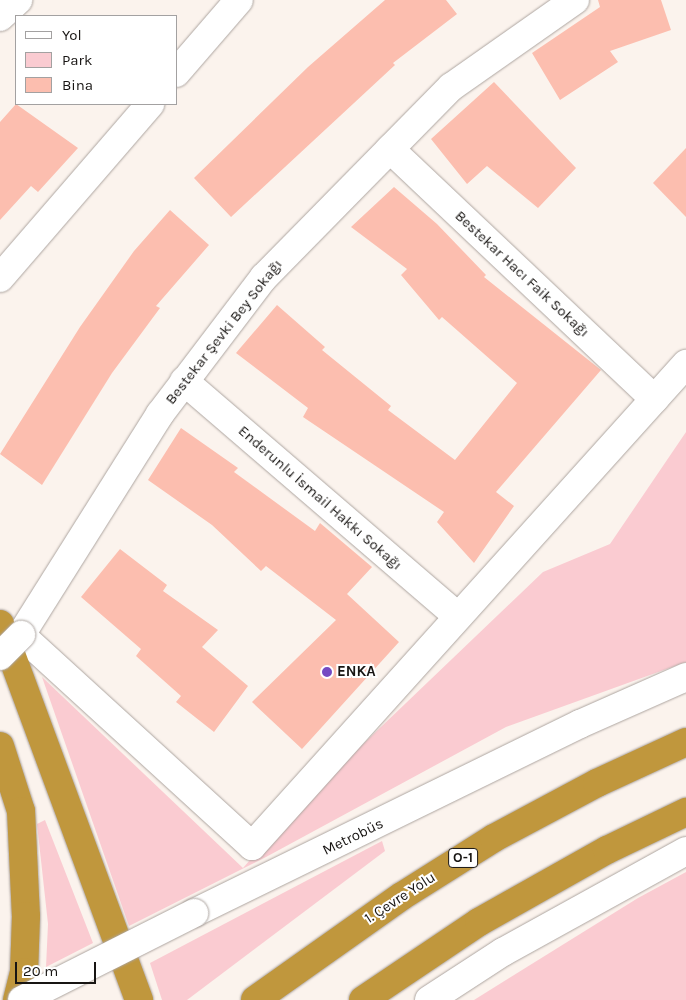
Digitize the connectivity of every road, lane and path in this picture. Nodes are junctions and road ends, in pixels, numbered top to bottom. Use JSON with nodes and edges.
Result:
{"nodes":[{"id":1,"x":18,"y":0,"type":"edge"},
{"id":2,"x":239,"y":0,"type":"edge"},
{"id":3,"x":575,"y":0,"type":"edge"},
{"id":4,"x":0,"y":17,"type":"edge"},
{"id":5,"x":178,"y":71,"type":"edge"},
{"id":6,"x":149,"y":105,"type":"edge"},
{"id":7,"x":390,"y":149,"type":"junction"},
{"id":8,"x":0,"y":278,"type":"edge"},
{"id":9,"x":686,"y":364,"type":"edge"},
{"id":10,"x":184,"y":382,"type":"junction"},
{"id":11,"x":654,"y":399,"type":"junction"},
{"id":12,"x":456,"y":616,"type":"junction"},
{"id":13,"x":11,"y":630,"type":"edge"},
{"id":14,"x":0,"y":656,"type":"edge"},
{"id":15,"x":686,"y":677,"type":"edge"},
{"id":16,"x":686,"y":742,"type":"edge"},
{"id":17,"x":0,"y":746,"type":"edge"},
{"id":18,"x":686,"y":812,"type":"edge"},
{"id":19,"x":686,"y":851,"type":"edge"},
{"id":20,"x":17,"y":1000,"type":"edge"},
{"id":21,"x":22,"y":1000,"type":"edge"},
{"id":22,"x":140,"y":1000,"type":"edge"},
{"id":23,"x":255,"y":1000,"type":"edge"},
{"id":24,"x":363,"y":1000,"type":"edge"},
{"id":25,"x":430,"y":1000,"type":"edge"}],
"edges":[{"from":1,"to":4,"type":"street"},
{"from":2,"to":5,"type":"street"},
{"from":3,"to":7,"type":"street","name":"Bestekar Şevki Bey Sokağı"},
{"from":6,"to":8,"type":"street"},
{"from":7,"to":10,"type":"street","name":"Bestekar Şevki Bey Sokağı"},
{"from":7,"to":11,"type":"street","name":"Bestekar Hacı Faik Sokağı"},
{"from":9,"to":11,"type":"street"},
{"from":10,"to":12,"type":"street","name":"Enderunlu İsmail Hakkı Sokağı"},
{"from":10,"to":13,"type":"street","name":"Bestekar Şevki Bey Sokağı"},
{"from":11,"to":12,"type":"street"},
{"from":12,"to":13,"type":"street"},
{"from":13,"to":14,"type":"street","name":"Bestekar Şevki Bey Sokağı","bridge":true},
{"from":13,"to":22,"type":"highway"},
{"from":15,"to":21,"type":"street","name":"Metrobüs","bridge":true},
{"from":16,"to":23,"type":"highway","name":"1. Çevre Yolu","number":"O-1"},
{"from":17,"to":20,"type":"highway"},
{"from":18,"to":24,"type":"highway"},
{"from":19,"to":25,"type":"street"}]}
